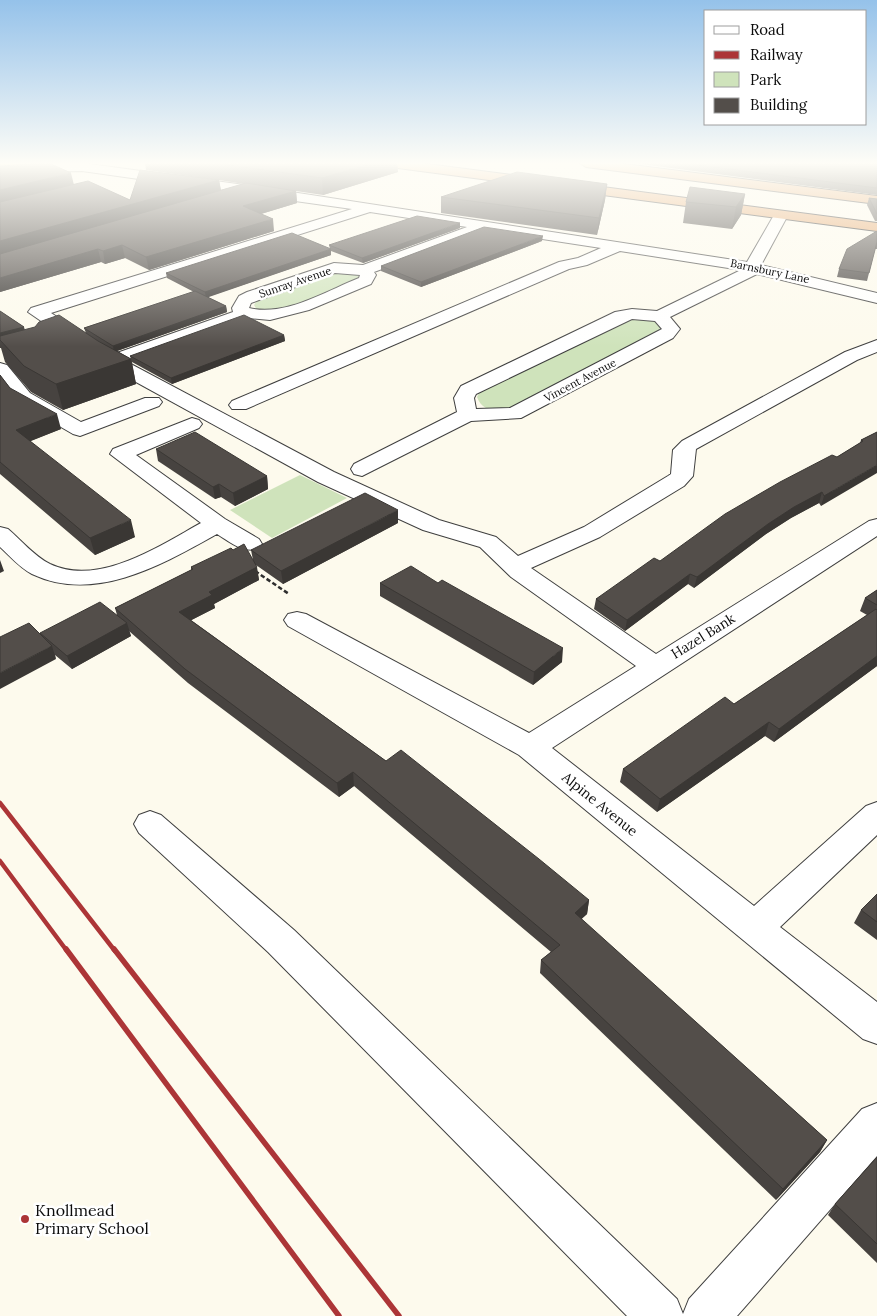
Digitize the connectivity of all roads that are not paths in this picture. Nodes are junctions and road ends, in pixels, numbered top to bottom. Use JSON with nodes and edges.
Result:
{"nodes":[{"id":1,"x":319,"y":224,"type":"edge"},
{"id":2,"x":477,"y":224,"type":"edge"},
{"id":3,"x":775,"y":224,"type":"edge"},
{"id":4,"x":856,"y":224,"type":"edge"},
{"id":5,"x":481,"y":225,"type":"junction"},
{"id":6,"x":877,"y":227,"type":"edge"},
{"id":7,"x":616,"y":247,"type":"junction"},
{"id":8,"x":754,"y":268,"type":"junction"},
{"id":9,"x":364,"y":270,"type":"junction"},
{"id":10,"x":877,"y":298,"type":"edge"},
{"id":11,"x":246,"y":313,"type":"junction"},
{"id":12,"x":660,"y":316,"type":"junction"},
{"id":13,"x":877,"y":345,"type":"edge"},
{"id":14,"x":3,"y":360,"type":"edge"},
{"id":15,"x":112,"y":361,"type":"junction"},
{"id":16,"x":152,"y":402,"type":"dead end"},
{"id":17,"x":239,"y":405,"type":"dead end"},
{"id":18,"x":468,"y":415,"type":"junction"},
{"id":19,"x":192,"y":424,"type":"dead end"},
{"id":20,"x":362,"y":469,"type":"dead end"},
{"id":21,"x":217,"y":524,"type":"junction"},
{"id":22,"x":877,"y":526,"type":"edge"},
{"id":23,"x":0,"y":534,"type":"edge"},
{"id":24,"x":250,"y":544,"type":"dead end"},
{"id":25,"x":514,"y":567,"type":"junction"},
{"id":26,"x":297,"y":620,"type":"road end"},
{"id":27,"x":655,"y":666,"type":"junction"},
{"id":28,"x":530,"y":747,"type":"junction"},
{"id":29,"x":877,"y":815,"type":"edge"},
{"id":30,"x":150,"y":824,"type":"dead end"},
{"id":31,"x":755,"y":928,"type":"junction"},
{"id":32,"x":877,"y":1026,"type":"edge"},
{"id":33,"x":877,"y":1124,"type":"edge"},
{"id":34,"x":660,"y":1316,"type":"edge"},
{"id":35,"x":706,"y":1316,"type":"edge"}],
"edges":[{"from":1,"to":15,"type":"street"},
{"from":2,"to":5,"type":"street","name":"Barnsbury Lane"},
{"from":3,"to":8,"type":"street"},
{"from":4,"to":6,"type":"highway"},
{"from":5,"to":7,"type":"street","name":"Barnsbury Lane"},
{"from":5,"to":9,"type":"street","name":"Sunray Avenue"},
{"from":7,"to":8,"type":"street","name":"Barnsbury Lane"},
{"from":7,"to":17,"type":"street"},
{"from":8,"to":10,"type":"street","name":"Barnsbury Lane"},
{"from":8,"to":12,"type":"street"},
{"from":9,"to":11,"type":"street","name":"Sunray Avenue"},
{"from":9,"to":11,"type":"street","name":"Sunray Avenue"},
{"from":11,"to":15,"type":"street","name":"Sunray Avenue"},
{"from":12,"to":18,"type":"street"},
{"from":12,"to":18,"type":"street","name":"Vincent Avenue"},
{"from":13,"to":25,"type":"street"},
{"from":14,"to":16,"type":"street"},
{"from":15,"to":25,"type":"street"},
{"from":18,"to":20,"type":"street","name":"Vincent Avenue"},
{"from":19,"to":21,"type":"street"},
{"from":21,"to":23,"type":"street"},
{"from":21,"to":24,"type":"street"},
{"from":22,"to":27,"type":"street","name":"Hazel Bank"},
{"from":25,"to":27,"type":"street"},
{"from":26,"to":28,"type":"street","name":"Alpine Avenue"},
{"from":27,"to":28,"type":"street","name":"Hazel Bank"},
{"from":28,"to":31,"type":"street","name":"Alpine Avenue"},
{"from":29,"to":31,"type":"street"},
{"from":30,"to":34,"type":"street"},
{"from":31,"to":32,"type":"street","name":"Alpine Avenue"},
{"from":33,"to":35,"type":"street"}]}
